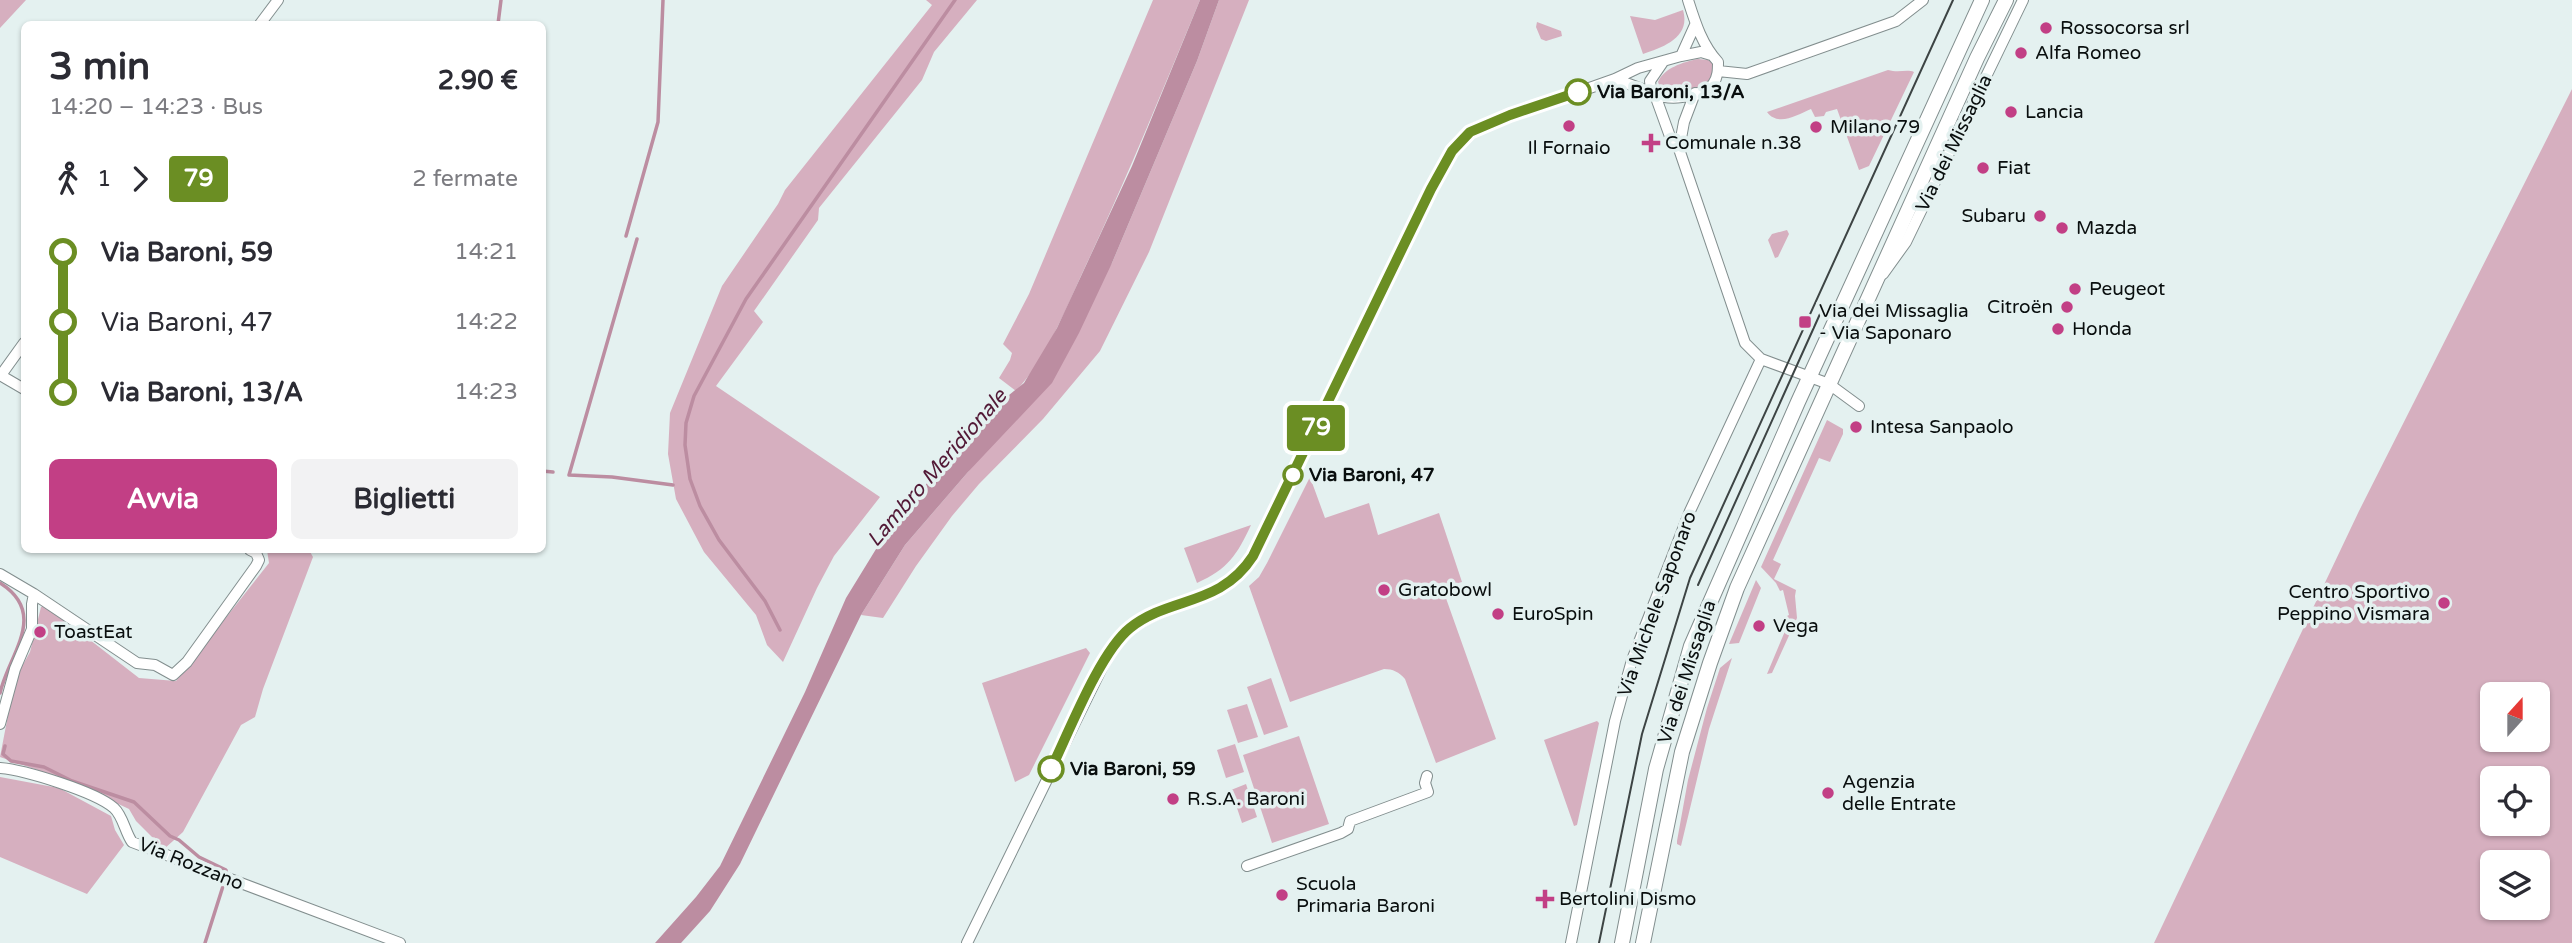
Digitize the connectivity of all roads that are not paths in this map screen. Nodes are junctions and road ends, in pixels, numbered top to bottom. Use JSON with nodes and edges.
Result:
{"nodes":[{"id":1,"x":278,"y":0,"type":"edge"},
{"id":2,"x":1688,"y":0,"type":"edge"},
{"id":3,"x":1923,"y":0,"type":"edge"},
{"id":4,"x":1982,"y":0,"type":"edge"},
{"id":5,"x":2006,"y":0,"type":"edge"},
{"id":6,"x":2023,"y":0,"type":"edge"},
{"id":7,"x":262,"y":21,"type":"edge"},
{"id":8,"x":1695,"y":24,"type":"junction"},
{"id":9,"x":1711,"y":55,"type":"junction"},
{"id":10,"x":1681,"y":56,"type":"junction"},
{"id":11,"x":1663,"y":62,"type":"junction"},
{"id":12,"x":1718,"y":71,"type":"junction"},
{"id":13,"x":1615,"y":79,"type":"junction"},
{"id":14,"x":1695,"y":93,"type":"junction"},
{"id":15,"x":1654,"y":94,"type":"junction"},
{"id":16,"x":1679,"y":149,"type":"junction"},
{"id":17,"x":1877,"y":282,"type":"junction"},
{"id":18,"x":21,"y":347,"type":"edge"},
{"id":19,"x":1761,"y":359,"type":"junction"},
{"id":20,"x":0,"y":375,"type":"edge"},
{"id":21,"x":1811,"y":376,"type":"junction"},
{"id":22,"x":1829,"y":384,"type":"junction"},
{"id":23,"x":21,"y":386,"type":"edge"},
{"id":24,"x":1858,"y":406,"type":"dead end"},
{"id":25,"x":255,"y":553,"type":"edge"},
{"id":26,"x":0,"y":574,"type":"edge"},
{"id":27,"x":34,"y":594,"type":"junction"},
{"id":28,"x":0,"y":724,"type":"edge"},
{"id":29,"x":0,"y":768,"type":"edge"},
{"id":30,"x":1427,"y":776,"type":"dead end"},
{"id":31,"x":1247,"y":866,"type":"dead end"},
{"id":32,"x":400,"y":943,"type":"edge"},
{"id":33,"x":967,"y":943,"type":"edge"},
{"id":34,"x":1572,"y":943,"type":"edge"},
{"id":35,"x":1622,"y":943,"type":"edge"},
{"id":36,"x":1643,"y":943,"type":"edge"}],
"edges":[{"from":1,"to":7,"type":"street"},
{"from":2,"to":8,"type":"street"},
{"from":3,"to":12,"type":"street"},
{"from":4,"to":21,"type":"main road","name":"Via dei Missaglia"},
{"from":5,"to":17,"type":"main road","name":"Via dei Missaglia"},
{"from":6,"to":17,"type":"street","name":"Via dei Missaglia"},
{"from":8,"to":9,"type":"street"},
{"from":8,"to":10,"type":"street"},
{"from":9,"to":10,"type":"street"},
{"from":9,"to":12,"type":"street"},
{"from":10,"to":11,"type":"street"},
{"from":11,"to":13,"type":"street"},
{"from":11,"to":15,"type":"street"},
{"from":12,"to":14,"type":"street"},
{"from":13,"to":15,"type":"street"},
{"from":13,"to":33,"type":"street"},
{"from":14,"to":15,"type":"street"},
{"from":14,"to":16,"type":"street"},
{"from":15,"to":16,"type":"street"},
{"from":16,"to":19,"type":"street"},
{"from":17,"to":22,"type":"main road","name":"Via dei Missaglia"},
{"from":18,"to":20,"type":"street"},
{"from":19,"to":21,"type":"street"},
{"from":19,"to":34,"type":"street","name":"Via Michele Saponaro"},
{"from":20,"to":23,"type":"street"},
{"from":21,"to":22,"type":"street"},
{"from":21,"to":35,"type":"main road","name":"Via dei Missaglia"},
{"from":22,"to":24,"type":"street"},
{"from":22,"to":36,"type":"main road","name":"Via dei Missaglia"},
{"from":25,"to":27,"type":"street"},
{"from":26,"to":27,"type":"street"},
{"from":27,"to":28,"type":"street"},
{"from":29,"to":32,"type":"street","name":"Via Rozzano"},
{"from":30,"to":31,"type":"street"}]}
